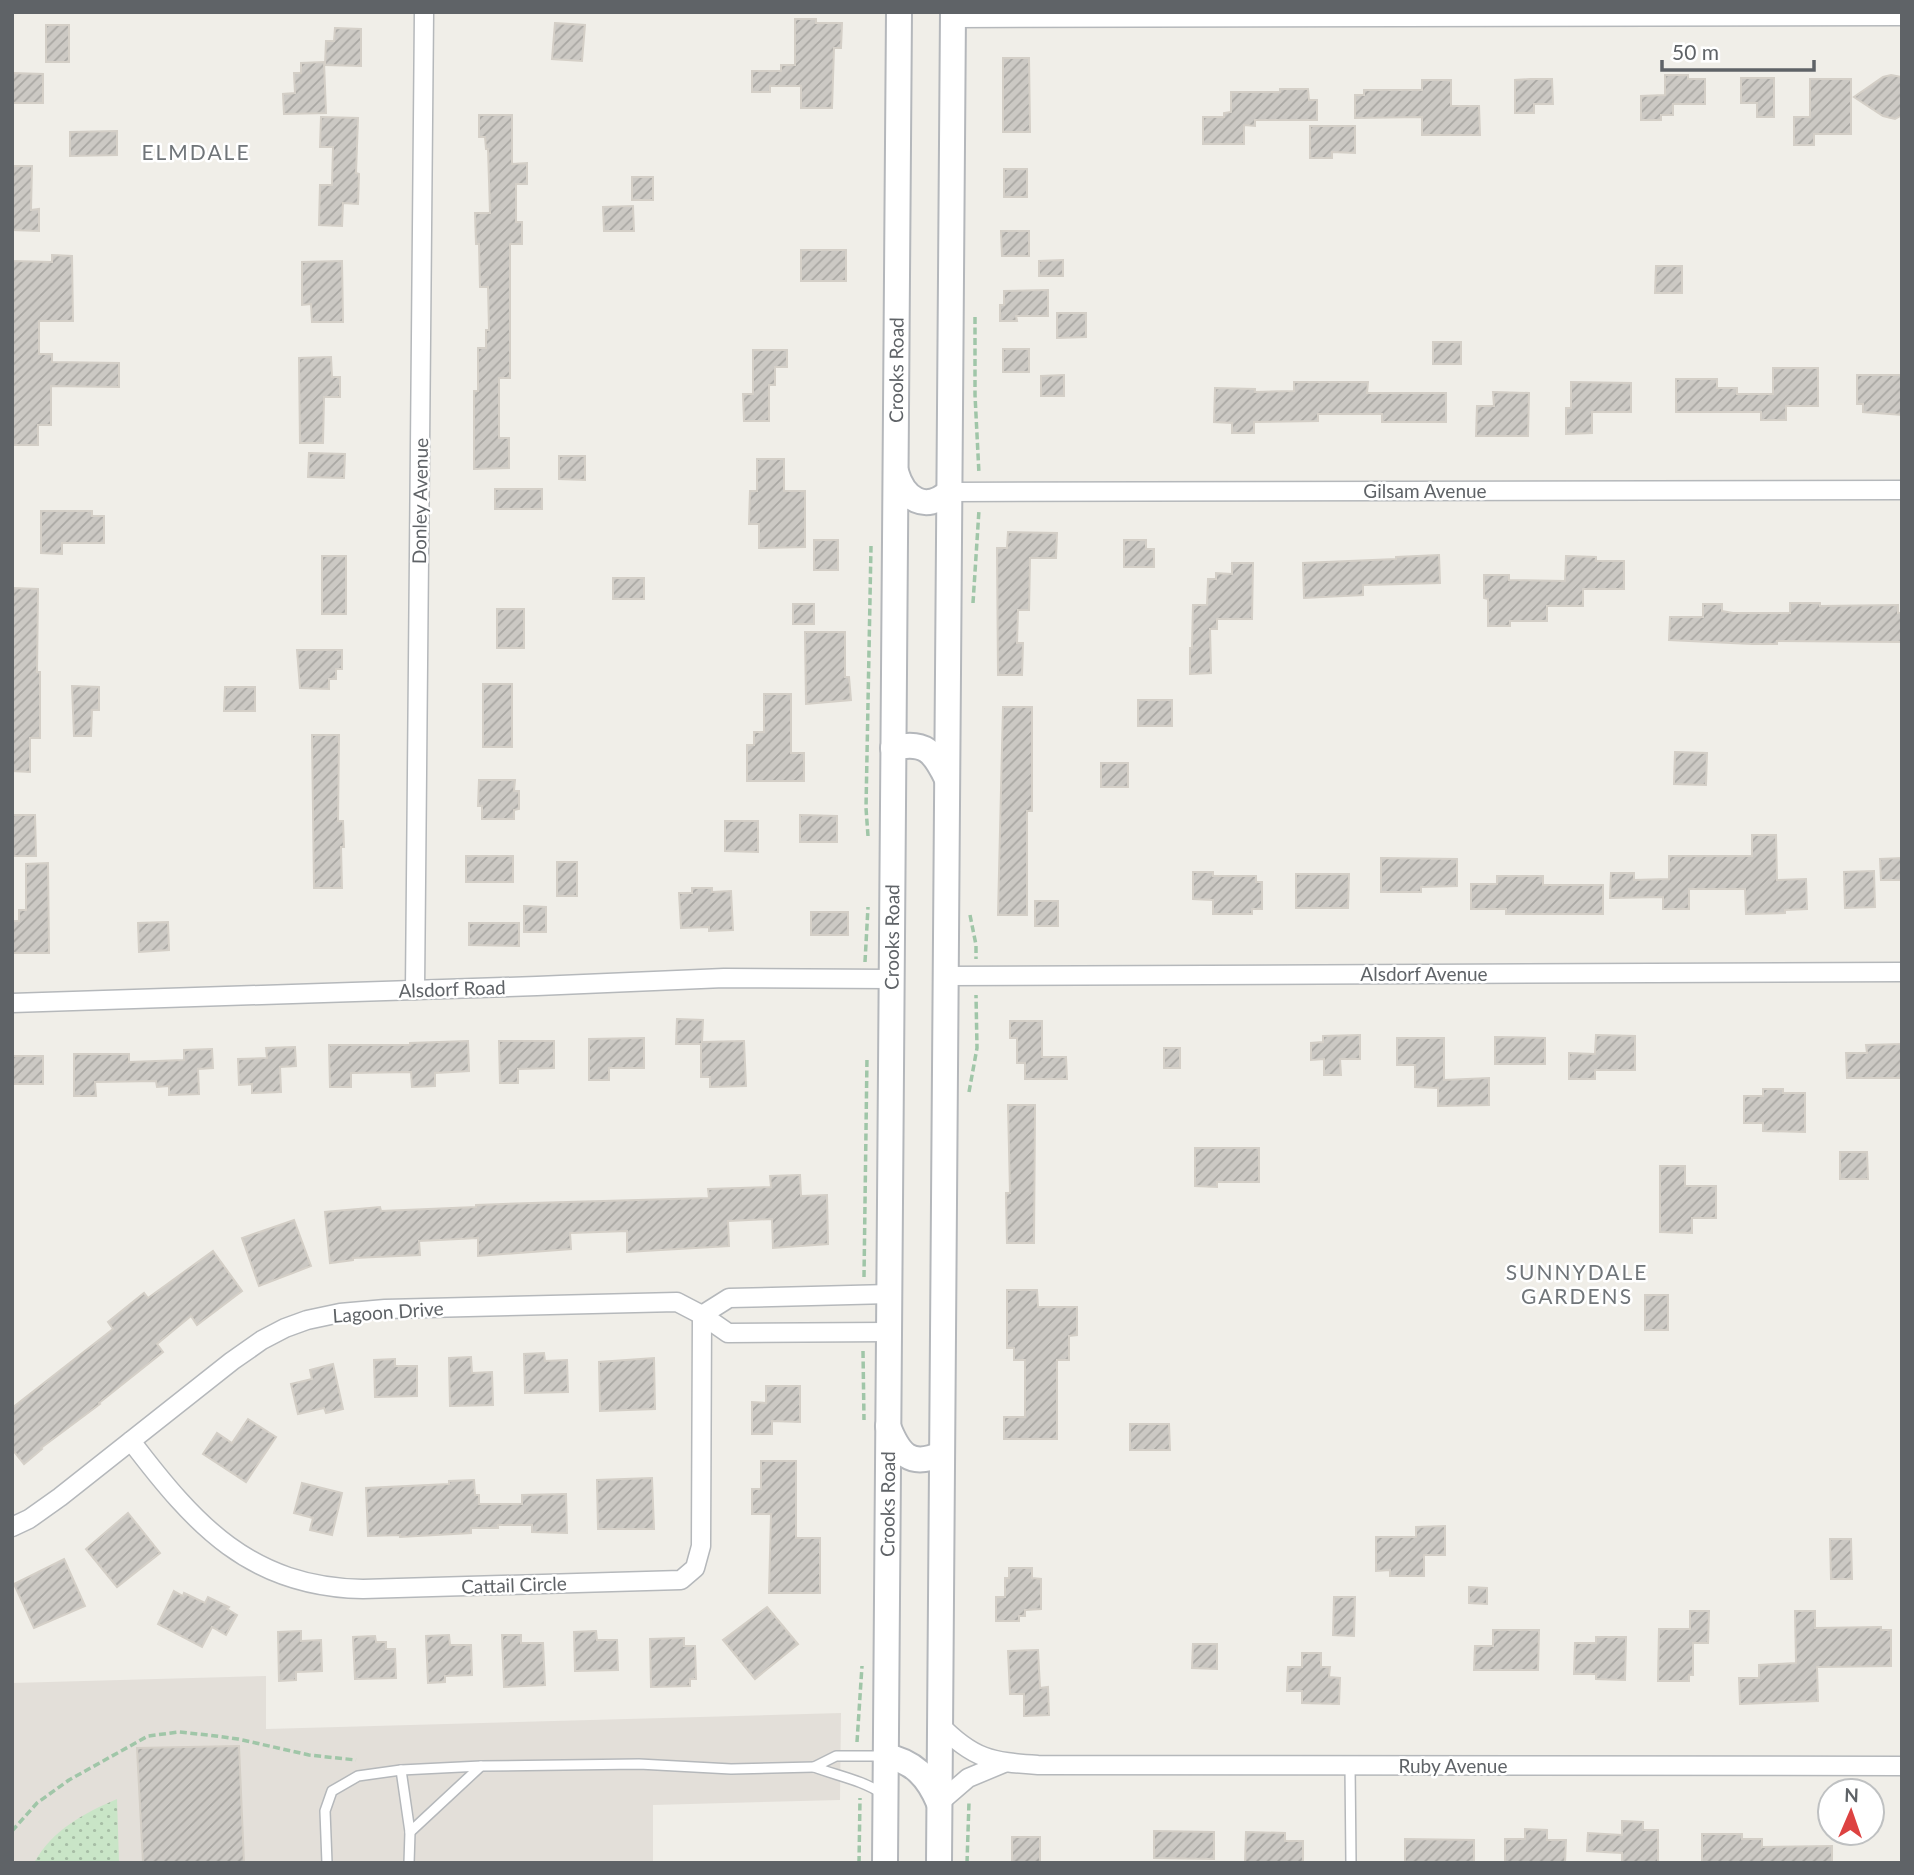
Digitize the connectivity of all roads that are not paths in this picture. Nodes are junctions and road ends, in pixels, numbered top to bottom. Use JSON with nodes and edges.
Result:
{"nodes":[{"id":1,"x":424,"y":12,"type":"edge"},
{"id":2,"x":899,"y":12,"type":"edge"},
{"id":3,"x":953,"y":15,"type":"edge"},
{"id":4,"x":1902,"y":16,"type":"edge"},
{"id":5,"x":895,"y":468,"type":"junction"},
{"id":6,"x":1902,"y":490,"type":"edge"},
{"id":7,"x":949,"y":492,"type":"junction"},
{"id":8,"x":893,"y":748,"type":"junction"},
{"id":9,"x":948,"y":779,"type":"junction"},
{"id":10,"x":1902,"y":972,"type":"edge"},
{"id":11,"x":946,"y":976,"type":"junction"},
{"id":12,"x":891,"y":979,"type":"junction"},
{"id":13,"x":415,"y":990,"type":"junction"},
{"id":14,"x":12,"y":1003,"type":"edge"},
{"id":15,"x":890,"y":1294,"type":"junction"},
{"id":16,"x":702,"y":1315,"type":"junction"},
{"id":17,"x":889,"y":1332,"type":"junction"},
{"id":18,"x":887,"y":1422,"type":"junction"},
{"id":19,"x":131,"y":1441,"type":"junction"},
{"id":20,"x":942,"y":1454,"type":"junction"},
{"id":21,"x":12,"y":1527,"type":"edge"},
{"id":22,"x":939,"y":1724,"type":"junction"},
{"id":23,"x":885,"y":1756,"type":"junction"},
{"id":24,"x":1004,"y":1763,"type":"junction"},
{"id":25,"x":481,"y":1766,"type":"junction"},
{"id":26,"x":814,"y":1766,"type":"junction"},
{"id":27,"x":1350,"y":1766,"type":"junction"},
{"id":28,"x":1902,"y":1766,"type":"edge"},
{"id":29,"x":401,"y":1770,"type":"junction"},
{"id":30,"x":885,"y":1795,"type":"junction"},
{"id":31,"x":939,"y":1803,"type":"junction"},
{"id":32,"x":410,"y":1832,"type":"junction"},
{"id":33,"x":327,"y":1863,"type":"edge"},
{"id":34,"x":409,"y":1863,"type":"edge"},
{"id":35,"x":885,"y":1863,"type":"edge"},
{"id":36,"x":939,"y":1863,"type":"edge"},
{"id":37,"x":1351,"y":1863,"type":"edge"}],
"edges":[{"from":1,"to":13,"type":"street","name":"Donley Avenue"},
{"from":2,"to":5,"type":"main road","name":"Crooks Road"},
{"from":3,"to":4,"type":"street"},
{"from":3,"to":7,"type":"main road"},
{"from":5,"to":7,"type":"main road"},
{"from":5,"to":8,"type":"main road","name":"Crooks Road"},
{"from":6,"to":7,"type":"street","name":"Gilsam Avenue"},
{"from":7,"to":9,"type":"main road"},
{"from":8,"to":9,"type":"main road"},
{"from":8,"to":12,"type":"main road","name":"Crooks Road"},
{"from":9,"to":11,"type":"main road"},
{"from":10,"to":11,"type":"street","name":"Alsdorf Avenue"},
{"from":11,"to":20,"type":"main road"},
{"from":12,"to":13,"type":"street","name":"Alsdorf Road"},
{"from":12,"to":15,"type":"main road","name":"Crooks Road"},
{"from":13,"to":14,"type":"street","name":"Alsdorf Road"},
{"from":15,"to":16,"type":"street"},
{"from":15,"to":17,"type":"main road","name":"Crooks Road"},
{"from":16,"to":17,"type":"street","name":"Lagoon Drive"},
{"from":16,"to":19,"type":"street","name":"Lagoon Drive"},
{"from":16,"to":19,"type":"street","name":"Cattail Circle"},
{"from":17,"to":18,"type":"main road","name":"Crooks Road"},
{"from":18,"to":20,"type":"main road"},
{"from":18,"to":23,"type":"main road","name":"Crooks Road"},
{"from":19,"to":21,"type":"street","name":"Lagoon Drive"},
{"from":20,"to":22,"type":"main road"},
{"from":22,"to":24,"type":"street","name":"Ruby Avenue"},
{"from":22,"to":31,"type":"main road"},
{"from":23,"to":26,"type":"lane"},
{"from":23,"to":30,"type":"main road","name":"Crooks Road"},
{"from":23,"to":31,"type":"main road"},
{"from":24,"to":27,"type":"street","name":"Ruby Avenue"},
{"from":24,"to":31,"type":"street","name":"Ruby Avenue"},
{"from":25,"to":26,"type":"lane"},
{"from":25,"to":29,"type":"lane"},
{"from":25,"to":32,"type":"lane"},
{"from":26,"to":30,"type":"lane"},
{"from":27,"to":28,"type":"street","name":"Ruby Avenue"},
{"from":27,"to":37,"type":"lane"},
{"from":29,"to":32,"type":"lane"},
{"from":29,"to":33,"type":"lane"},
{"from":30,"to":35,"type":"main road","name":"Crooks Road"},
{"from":31,"to":36,"type":"main road"},
{"from":32,"to":34,"type":"lane"}]}
